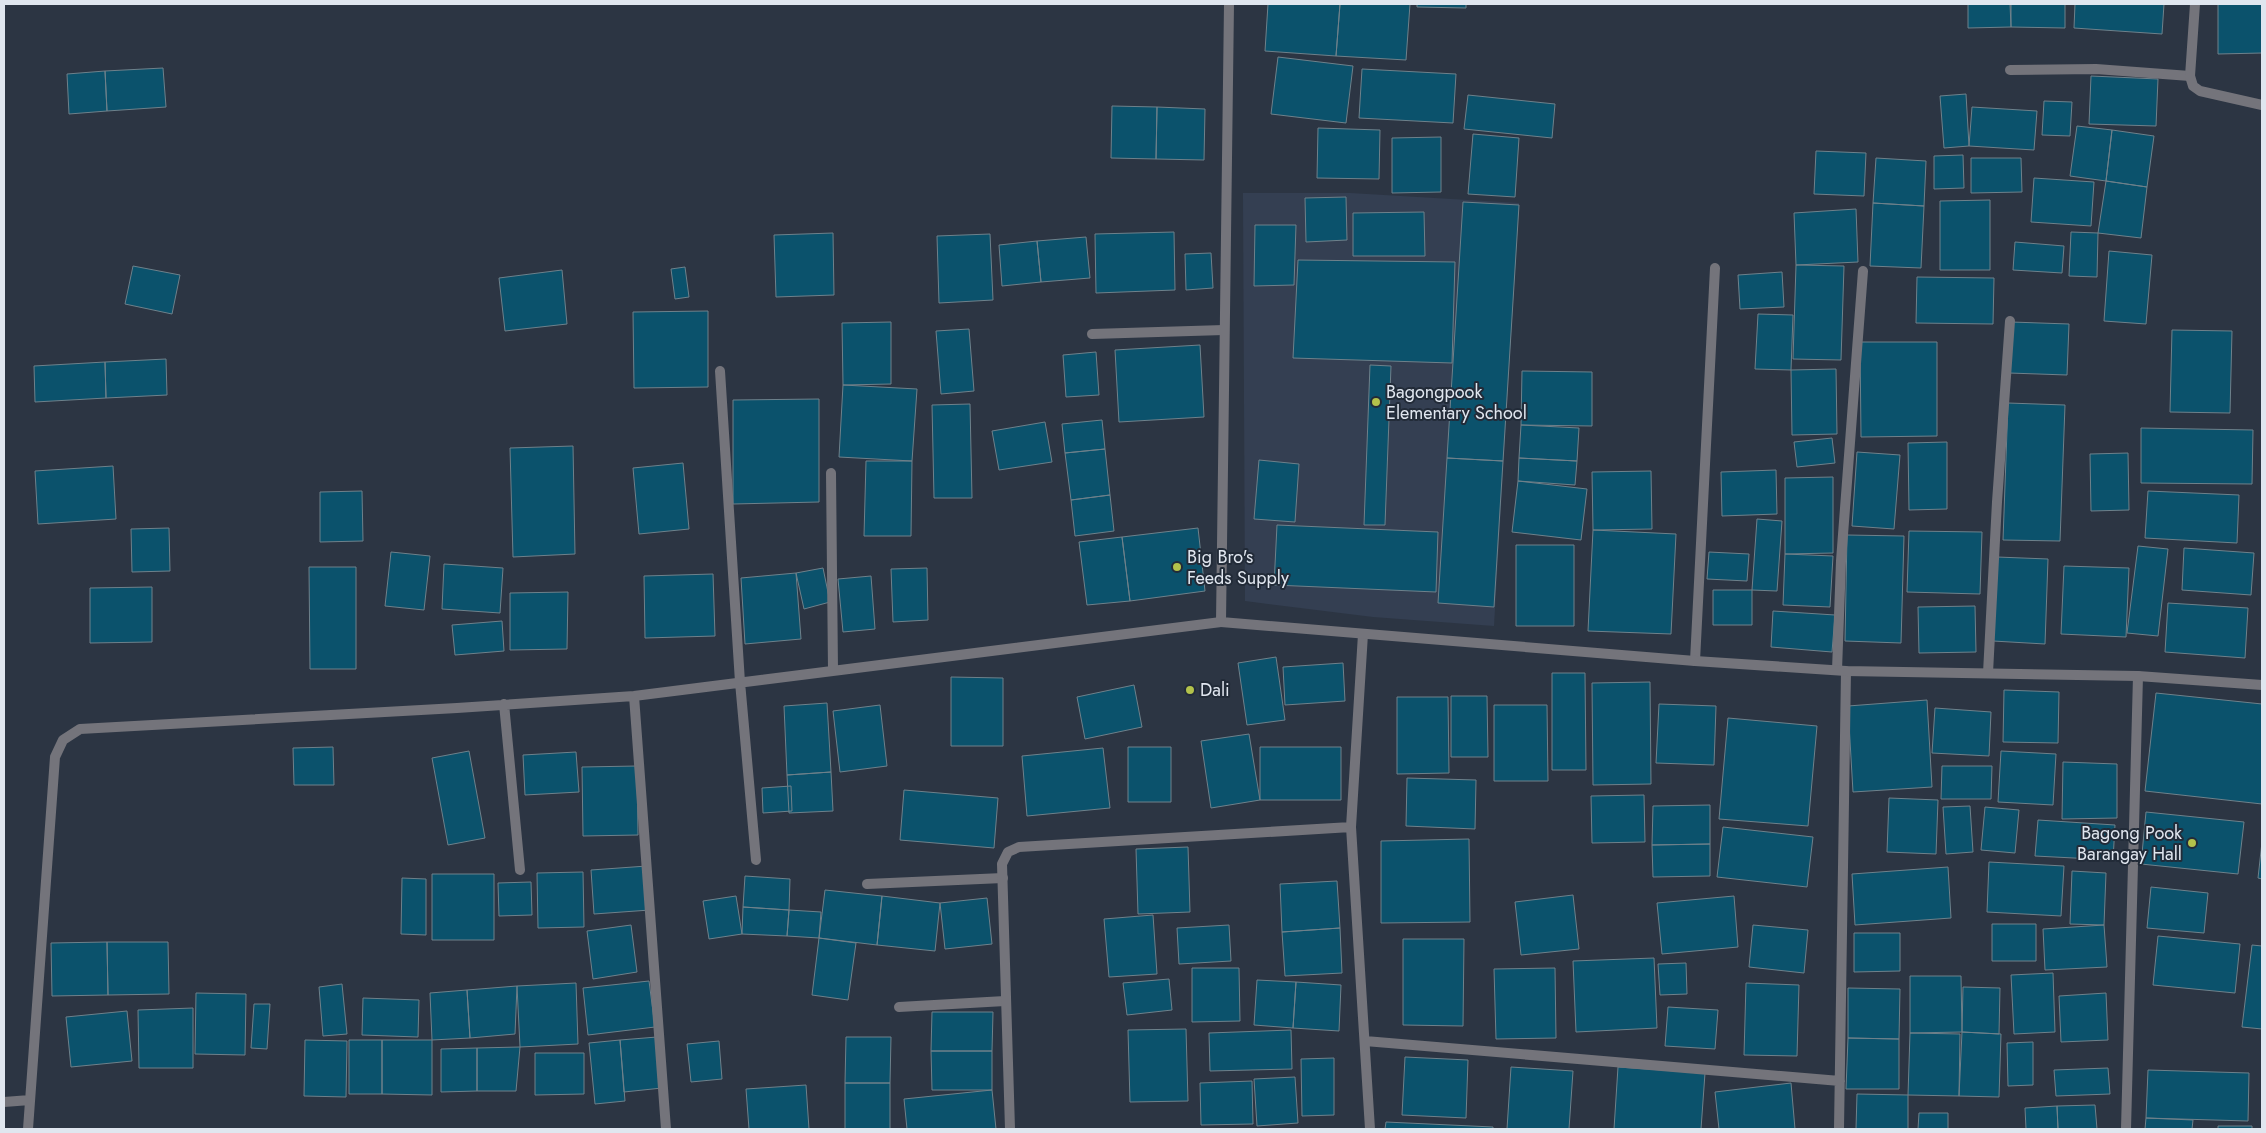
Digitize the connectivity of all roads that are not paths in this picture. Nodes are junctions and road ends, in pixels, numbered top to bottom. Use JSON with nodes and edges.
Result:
{"nodes":[{"id":1,"x":1229,"y":4,"type":"edge"},
{"id":2,"x":2195,"y":4,"type":"edge"},
{"id":3,"x":2010,"y":70,"type":"dead end"},
{"id":4,"x":2190,"y":76,"type":"junction"},
{"id":5,"x":2262,"y":105,"type":"edge"},
{"id":6,"x":1715,"y":268,"type":"dead end"},
{"id":7,"x":1863,"y":271,"type":"dead end"},
{"id":8,"x":2010,"y":321,"type":"dead end"},
{"id":9,"x":1224,"y":330,"type":"junction"},
{"id":10,"x":1092,"y":334,"type":"dead end"},
{"id":11,"x":720,"y":371,"type":"dead end"},
{"id":12,"x":831,"y":473,"type":"dead end"},
{"id":13,"x":1221,"y":622,"type":"junction"},
{"id":14,"x":1363,"y":634,"type":"junction"},
{"id":15,"x":1695,"y":661,"type":"junction"},
{"id":16,"x":833,"y":670,"type":"junction"},
{"id":17,"x":1842,"y":670,"type":"junction"},
{"id":18,"x":1988,"y":673,"type":"junction"},
{"id":19,"x":2138,"y":676,"type":"junction"},
{"id":20,"x":740,"y":682,"type":"junction"},
{"id":21,"x":2262,"y":685,"type":"edge"},
{"id":22,"x":634,"y":696,"type":"junction"},
{"id":23,"x":504,"y":704,"type":"junction"},
{"id":24,"x":1351,"y":827,"type":"junction"},
{"id":25,"x":756,"y":860,"type":"dead end"},
{"id":26,"x":520,"y":870,"type":"dead end"},
{"id":27,"x":1003,"y":878,"type":"junction"},
{"id":28,"x":867,"y":884,"type":"dead end"},
{"id":29,"x":1005,"y":1001,"type":"junction"},
{"id":30,"x":898,"y":1007,"type":"dead end"},
{"id":31,"x":1365,"y":1041,"type":"junction"},
{"id":32,"x":1840,"y":1082,"type":"junction"},
{"id":33,"x":30,"y":1100,"type":"junction"},
{"id":34,"x":4,"y":1102,"type":"edge"},
{"id":35,"x":28,"y":1129,"type":"edge"},
{"id":36,"x":666,"y":1129,"type":"edge"},
{"id":37,"x":1010,"y":1129,"type":"edge"},
{"id":38,"x":1370,"y":1129,"type":"edge"},
{"id":39,"x":1839,"y":1129,"type":"edge"},
{"id":40,"x":2126,"y":1129,"type":"edge"}],
"edges":[{"from":1,"to":9,"type":"street"},
{"from":2,"to":4,"type":"street"},
{"from":3,"to":4,"type":"street"},
{"from":4,"to":5,"type":"street"},
{"from":6,"to":15,"type":"street"},
{"from":7,"to":17,"type":"street"},
{"from":8,"to":18,"type":"street"},
{"from":9,"to":10,"type":"street"},
{"from":9,"to":13,"type":"street"},
{"from":11,"to":20,"type":"street"},
{"from":12,"to":16,"type":"street"},
{"from":13,"to":14,"type":"street"},
{"from":13,"to":16,"type":"street"},
{"from":14,"to":15,"type":"street"},
{"from":14,"to":24,"type":"street"},
{"from":15,"to":17,"type":"street"},
{"from":16,"to":20,"type":"street"},
{"from":17,"to":18,"type":"street"},
{"from":17,"to":32,"type":"street"},
{"from":18,"to":19,"type":"street"},
{"from":19,"to":21,"type":"street"},
{"from":19,"to":40,"type":"street"},
{"from":20,"to":22,"type":"street"},
{"from":20,"to":25,"type":"street"},
{"from":22,"to":23,"type":"street"},
{"from":22,"to":36,"type":"street"},
{"from":23,"to":26,"type":"street"},
{"from":23,"to":33,"type":"street"},
{"from":24,"to":27,"type":"street"},
{"from":24,"to":31,"type":"street"},
{"from":27,"to":28,"type":"street"},
{"from":27,"to":29,"type":"street"},
{"from":29,"to":30,"type":"street"},
{"from":29,"to":37,"type":"street"},
{"from":31,"to":32,"type":"street"},
{"from":31,"to":38,"type":"street"},
{"from":32,"to":39,"type":"street"},
{"from":33,"to":34,"type":"street"},
{"from":33,"to":35,"type":"street"}]}
